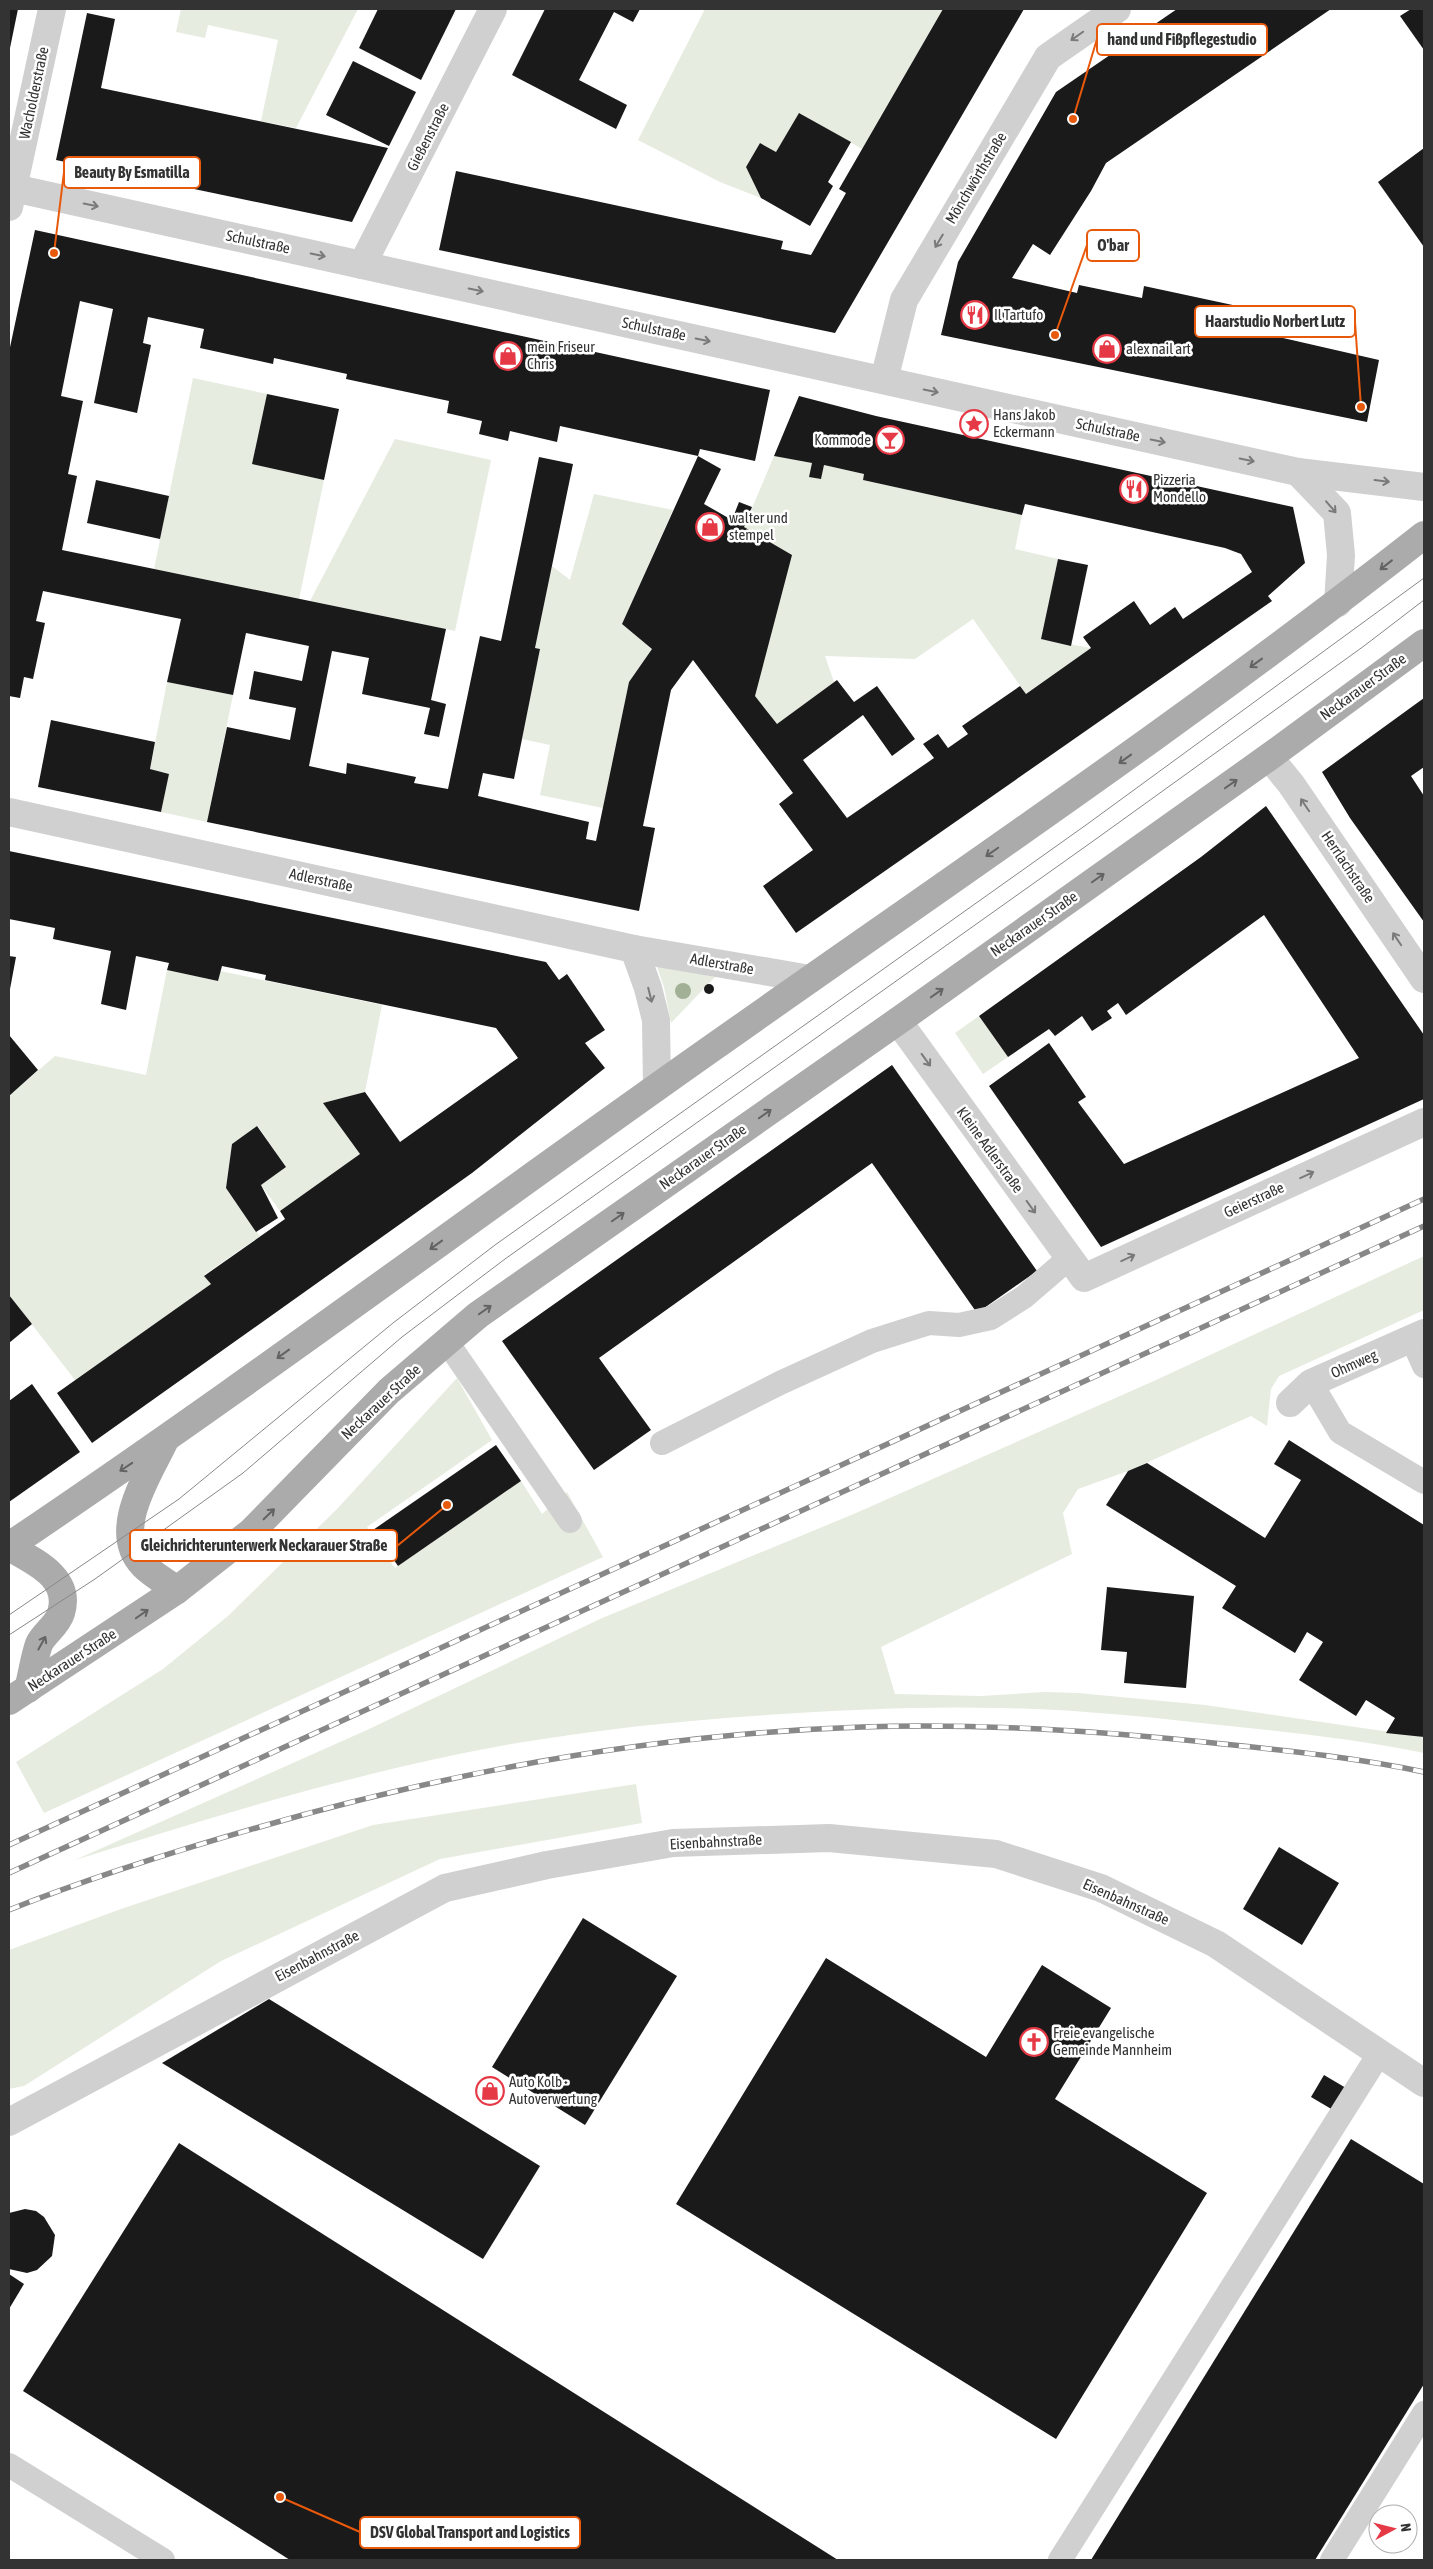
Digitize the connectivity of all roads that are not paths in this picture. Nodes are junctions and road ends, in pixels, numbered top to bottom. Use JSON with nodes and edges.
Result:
{"nodes":[{"id":1,"x":52,"y":9,"type":"edge"},
{"id":2,"x":493,"y":9,"type":"edge"},
{"id":3,"x":1117,"y":9,"type":"edge"},
{"id":4,"x":10,"y":194,"type":"edge"},
{"id":5,"x":362,"y":265,"type":"junction"},
{"id":6,"x":884,"y":380,"type":"junction"},
{"id":7,"x":1298,"y":472,"type":"junction"},
{"id":8,"x":1424,"y":487,"type":"edge"},
{"id":9,"x":1424,"y":535,"type":"edge"},
{"id":10,"x":1338,"y":603,"type":"junction"},
{"id":11,"x":1424,"y":643,"type":"edge"},
{"id":12,"x":1269,"y":757,"type":"junction"},
{"id":13,"x":9,"y":812,"type":"edge"},
{"id":14,"x":634,"y":948,"type":"junction"},
{"id":15,"x":810,"y":979,"type":"junction"},
{"id":16,"x":1424,"y":979,"type":"edge"},
{"id":17,"x":898,"y":1021,"type":"junction"},
{"id":18,"x":657,"y":1087,"type":"junction"},
{"id":19,"x":1424,"y":1122,"type":"edge"},
{"id":20,"x":1076,"y":1269,"type":"junction"},
{"id":21,"x":1418,"y":1336,"type":"edge"},
{"id":22,"x":447,"y":1342,"type":"junction"},
{"id":23,"x":1424,"y":1366,"type":"edge"},
{"id":24,"x":1312,"y":1383,"type":"junction"},
{"id":25,"x":1290,"y":1403,"type":"dead end"},
{"id":26,"x":166,"y":1439,"type":"junction"},
{"id":27,"x":662,"y":1443,"type":"dead end"},
{"id":28,"x":1424,"y":1482,"type":"edge"},
{"id":29,"x":570,"y":1521,"type":"dead end"},
{"id":30,"x":9,"y":1547,"type":"edge"},
{"id":31,"x":177,"y":1590,"type":"junction"},
{"id":32,"x":18,"y":1695,"type":"edge"},
{"id":33,"x":1378,"y":2054,"type":"junction"},
{"id":34,"x":1424,"y":2083,"type":"edge"},
{"id":35,"x":9,"y":2122,"type":"edge"},
{"id":36,"x":1424,"y":2413,"type":"edge"},
{"id":37,"x":9,"y":2465,"type":"edge"},
{"id":38,"x":163,"y":2560,"type":"edge"},
{"id":39,"x":1060,"y":2560,"type":"edge"},
{"id":40,"x":1332,"y":2560,"type":"edge"}],
"edges":[{"from":1,"to":4,"type":"street","name":"Wacholderstraße"},
{"from":2,"to":5,"type":"street","name":"Gießenstraße"},
{"from":3,"to":6,"type":"street","name":"Mönchwörthstraße","one_way":true},
{"from":4,"to":5,"type":"street","name":"Schulstraße","one_way":true},
{"from":5,"to":6,"type":"street","name":"Schulstraße","one_way":true},
{"from":6,"to":7,"type":"street","name":"Schulstraße","one_way":true},
{"from":7,"to":8,"type":"street","name":"Schulstraße","one_way":true},
{"from":7,"to":10,"type":"street","one_way":true},
{"from":9,"to":10,"type":"main road","one_way":true},
{"from":10,"to":15,"type":"main road","one_way":true},
{"from":11,"to":12,"type":"main road","name":"Neckarauer Straße"},
{"from":16,"to":12,"type":"street","name":"Herrlachstraße","one_way":true},
{"from":17,"to":12,"type":"main road","name":"Neckarauer Straße","one_way":true},
{"from":13,"to":14,"type":"street","name":"Adlerstraße"},
{"from":14,"to":15,"type":"street","name":"Adlerstraße"},
{"from":14,"to":18,"type":"street","one_way":true},
{"from":15,"to":18,"type":"main road"},
{"from":17,"to":20,"type":"street","name":"Kleine Adlerstraße","one_way":true},
{"from":22,"to":17,"type":"main road","name":"Neckarauer Straße","one_way":true},
{"from":18,"to":26,"type":"main road","one_way":true},
{"from":20,"to":19,"type":"street","name":"Geierstraße","one_way":true},
{"from":20,"to":27,"type":"lane"},
{"from":21,"to":23,"type":"lane"},
{"from":21,"to":24,"type":"street","name":"Ohmweg"},
{"from":22,"to":29,"type":"lane"},
{"from":31,"to":22,"type":"main road","name":"Neckarauer Straße","one_way":true},
{"from":24,"to":25,"type":"street","name":"Ohmweg"},
{"from":24,"to":28,"type":"lane"},
{"from":26,"to":30,"type":"main road","one_way":true},
{"from":26,"to":31,"type":"main road"},
{"from":32,"to":30,"type":"main road","one_way":true},
{"from":32,"to":31,"type":"main road","name":"Neckarauer Straße","one_way":true},
{"from":33,"to":34,"type":"street","name":"Eisenbahnstraße"},
{"from":33,"to":35,"type":"street","name":"Eisenbahnstraße"},
{"from":33,"to":39,"type":"lane"},
{"from":36,"to":40,"type":"lane"},
{"from":37,"to":38,"type":"lane"}]}
